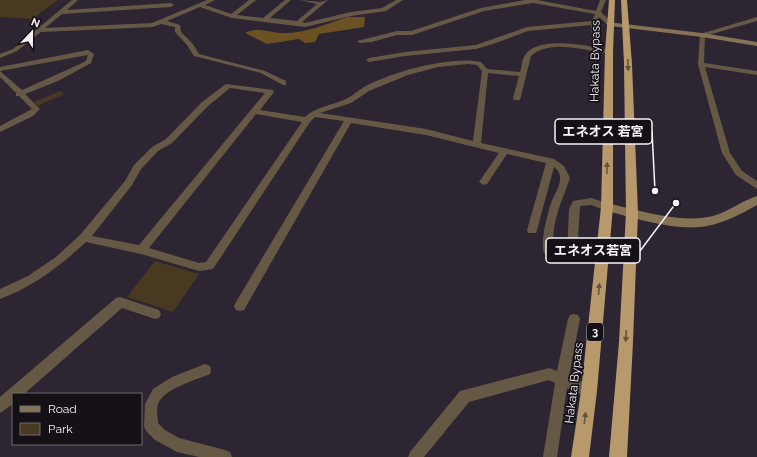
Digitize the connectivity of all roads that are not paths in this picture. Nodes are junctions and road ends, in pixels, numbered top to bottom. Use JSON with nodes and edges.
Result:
{"nodes":[{"id":1,"x":75,"y":0,"type":"edge"},
{"id":2,"x":212,"y":0,"type":"edge"},
{"id":3,"x":253,"y":0,"type":"edge"},
{"id":4,"x":288,"y":0,"type":"edge"},
{"id":5,"x":303,"y":0,"type":"edge"},
{"id":6,"x":325,"y":0,"type":"edge"},
{"id":7,"x":400,"y":0,"type":"edge"},
{"id":8,"x":572,"y":0,"type":"edge"},
{"id":9,"x":603,"y":0,"type":"edge"},
{"id":10,"x":612,"y":0,"type":"edge"},
{"id":11,"x":624,"y":0,"type":"edge"},
{"id":12,"x":530,"y":1,"type":"edge"},
{"id":13,"x":173,"y":3,"type":"edge"},
{"id":14,"x":319,"y":3,"type":"junction"},
{"id":15,"x":199,"y":5,"type":"junction"},
{"id":16,"x":191,"y":8,"type":"junction"},
{"id":17,"x":574,"y":8,"type":"junction"},
{"id":18,"x":60,"y":12,"type":"junction"},
{"id":19,"x":599,"y":13,"type":"junction"},
{"id":20,"x":232,"y":16,"type":"junction"},
{"id":21,"x":265,"y":19,"type":"junction"},
{"id":22,"x":757,"y":19,"type":"edge"},
{"id":23,"x":162,"y":22,"type":"junction"},
{"id":24,"x":298,"y":22,"type":"junction"},
{"id":25,"x":594,"y":23,"type":"junction"},
{"id":26,"x":610,"y":24,"type":"junction"},
{"id":27,"x":626,"y":26,"type":"junction"},
{"id":28,"x":39,"y":30,"type":"junction"},
{"id":29,"x":702,"y":36,"type":"junction"},
{"id":30,"x":360,"y":41,"type":"dead end"},
{"id":31,"x":757,"y":44,"type":"edge"},
{"id":32,"x":596,"y":49,"type":"junction"},
{"id":33,"x":609,"y":52,"type":"junction"},
{"id":34,"x":0,"y":56,"type":"edge"},
{"id":35,"x":369,"y":60,"type":"dead end"},
{"id":36,"x":701,"y":64,"type":"junction"},
{"id":37,"x":0,"y":69,"type":"edge"},
{"id":38,"x":485,"y":71,"type":"junction"},
{"id":39,"x":0,"y":73,"type":"edge"},
{"id":40,"x":757,"y":73,"type":"edge"},
{"id":41,"x":523,"y":74,"type":"junction"},
{"id":42,"x":283,"y":83,"type":"dead end"},
{"id":43,"x":19,"y":94,"type":"junction"},
{"id":44,"x":517,"y":98,"type":"dead end"},
{"id":45,"x":254,"y":111,"type":"junction"},
{"id":46,"x":309,"y":117,"type":"junction"},
{"id":47,"x":348,"y":120,"type":"junction"},
{"id":48,"x":0,"y":129,"type":"edge"},
{"id":49,"x":477,"y":145,"type":"junction"},
{"id":50,"x":505,"y":150,"type":"junction"},
{"id":51,"x":552,"y":161,"type":"junction"},
{"id":52,"x":484,"y":182,"type":"dead end"},
{"id":53,"x":757,"y":186,"type":"edge"},
{"id":54,"x":757,"y":200,"type":"edge"},
{"id":55,"x":606,"y":207,"type":"junction"},
{"id":56,"x":632,"y":213,"type":"junction"},
{"id":57,"x":532,"y":230,"type":"dead end"},
{"id":58,"x":84,"y":238,"type":"junction"},
{"id":59,"x":141,"y":250,"type":"junction"},
{"id":60,"x":0,"y":294,"type":"edge"},
{"id":61,"x":240,"y":306,"type":"dead end"},
{"id":62,"x":155,"y":314,"type":"dead end"},
{"id":63,"x":574,"y":319,"type":"dead end"},
{"id":64,"x":205,"y":370,"type":"dead end"},
{"id":65,"x":562,"y":379,"type":"junction"},
{"id":66,"x":589,"y":391,"type":"junction"},
{"id":67,"x":14,"y":393,"type":"edge"},
{"id":68,"x":12,"y":395,"type":"edge"},
{"id":69,"x":0,"y":406,"type":"edge"},
{"id":70,"x":225,"y":457,"type":"edge"},
{"id":71,"x":415,"y":457,"type":"edge"},
{"id":72,"x":550,"y":457,"type":"edge"},
{"id":73,"x":580,"y":457,"type":"edge"},
{"id":74,"x":618,"y":457,"type":"edge"}],
"edges":[{"from":1,"to":18,"type":"street"},
{"from":2,"to":15,"type":"street"},
{"from":3,"to":20,"type":"street"},
{"from":4,"to":21,"type":"street"},
{"from":5,"to":14,"type":"street"},
{"from":6,"to":14,"type":"street"},
{"from":7,"to":24,"type":"street"},
{"from":8,"to":17,"type":"street"},
{"from":9,"to":19,"type":"street"},
{"from":10,"to":26,"type":"highway","name":"Hakata Bypass","number":"3"},
{"from":11,"to":27,"type":"highway"},
{"from":12,"to":17,"type":"street"},
{"from":12,"to":30,"type":"street"},
{"from":13,"to":16,"type":"street"},
{"from":13,"to":18,"type":"street"},
{"from":14,"to":24,"type":"street"},
{"from":15,"to":16,"type":"street"},
{"from":15,"to":20,"type":"street"},
{"from":16,"to":23,"type":"street"},
{"from":17,"to":19,"type":"street"},
{"from":18,"to":28,"type":"street"},
{"from":19,"to":25,"type":"street"},
{"from":19,"to":26,"type":"street"},
{"from":20,"to":21,"type":"street"},
{"from":21,"to":24,"type":"street"},
{"from":22,"to":29,"type":"street"},
{"from":23,"to":28,"type":"street"},
{"from":23,"to":42,"type":"street"},
{"from":25,"to":32,"type":"street"},
{"from":25,"to":35,"type":"street"},
{"from":26,"to":27,"type":"street"},
{"from":26,"to":33,"type":"highway","name":"Hakata Bypass","number":"3"},
{"from":27,"to":29,"type":"street"},
{"from":27,"to":56,"type":"highway","one_way":true},
{"from":28,"to":34,"type":"street"},
{"from":29,"to":31,"type":"street"},
{"from":29,"to":36,"type":"street"},
{"from":32,"to":33,"type":"street"},
{"from":32,"to":41,"type":"street"},
{"from":55,"to":33,"type":"highway","name":"Hakata Bypass","number":"3","one_way":true},
{"from":36,"to":40,"type":"street"},
{"from":36,"to":53,"type":"street"},
{"from":37,"to":43,"type":"street"},
{"from":38,"to":41,"type":"street"},
{"from":38,"to":46,"type":"street"},
{"from":38,"to":49,"type":"street"},
{"from":39,"to":43,"type":"street"},
{"from":41,"to":44,"type":"street"},
{"from":43,"to":48,"type":"street"},
{"from":45,"to":46,"type":"street"},
{"from":45,"to":58,"type":"street"},
{"from":45,"to":59,"type":"street"},
{"from":46,"to":47,"type":"street"},
{"from":46,"to":59,"type":"street"},
{"from":47,"to":49,"type":"street"},
{"from":47,"to":61,"type":"street"},
{"from":49,"to":50,"type":"street"},
{"from":50,"to":51,"type":"street"},
{"from":50,"to":52,"type":"street"},
{"from":51,"to":55,"type":"street"},
{"from":51,"to":57,"type":"street"},
{"from":54,"to":56,"type":"street"},
{"from":55,"to":56,"type":"street"},
{"from":66,"to":55,"type":"highway","name":"Hakata Bypass","number":"3","one_way":true},
{"from":56,"to":74,"type":"highway","one_way":true},
{"from":58,"to":59,"type":"street"},
{"from":58,"to":60,"type":"street"},
{"from":62,"to":67,"type":"street"},
{"from":63,"to":65,"type":"street"},
{"from":64,"to":70,"type":"street"},
{"from":65,"to":66,"type":"street"},
{"from":65,"to":71,"type":"street"},
{"from":65,"to":72,"type":"street"},
{"from":73,"to":66,"type":"highway","name":"Hakata Bypass","number":"3","one_way":true},
{"from":68,"to":69,"type":"street"}]}
